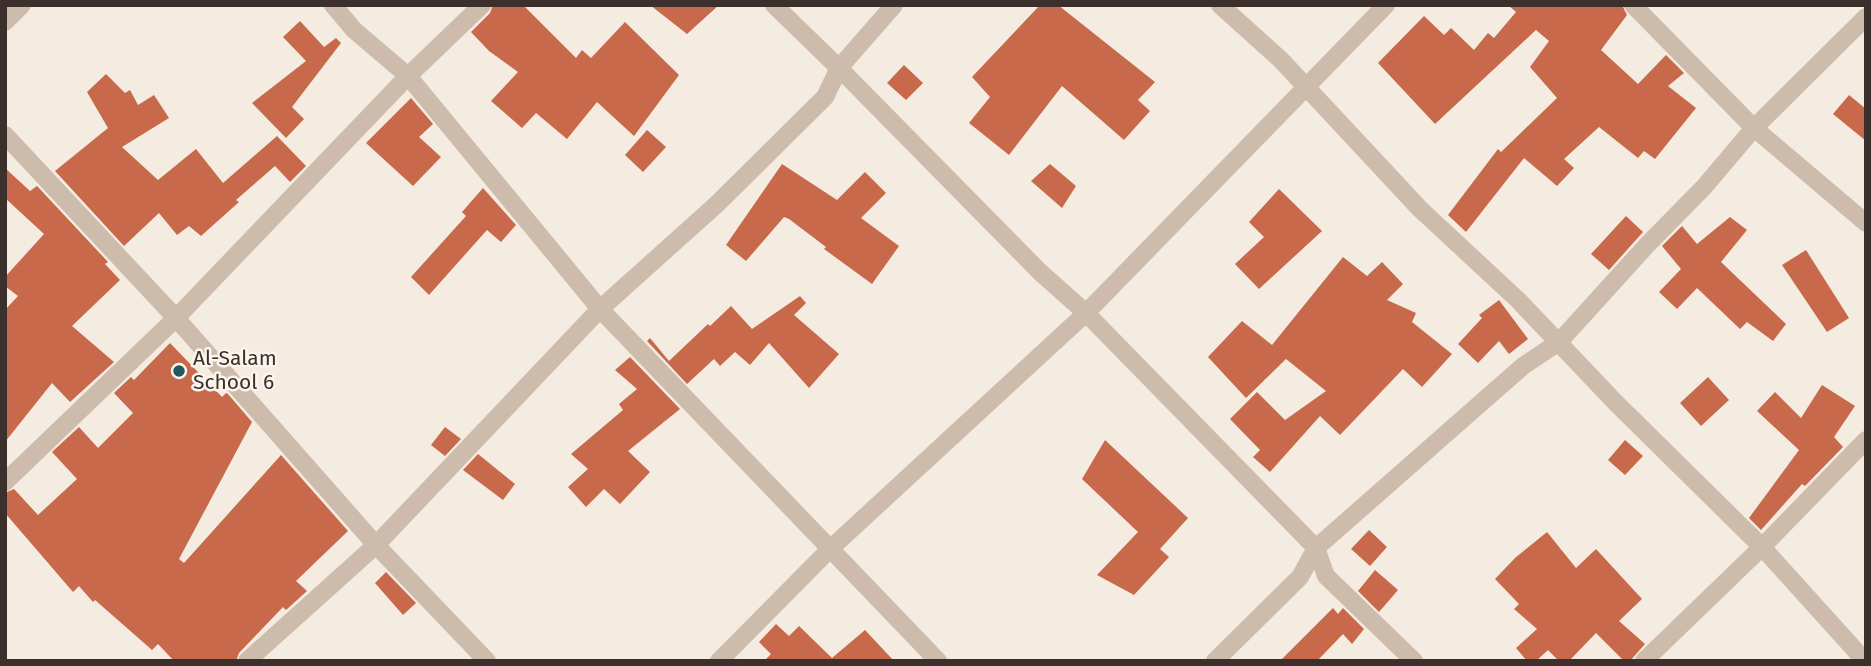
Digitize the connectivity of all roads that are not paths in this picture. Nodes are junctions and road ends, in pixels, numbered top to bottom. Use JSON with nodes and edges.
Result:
{"nodes":[{"id":1,"x":22,"y":5,"type":"edge"},
{"id":2,"x":333,"y":5,"type":"edge"},
{"id":3,"x":482,"y":5,"type":"edge"},
{"id":4,"x":774,"y":5,"type":"edge"},
{"id":5,"x":894,"y":5,"type":"edge"},
{"id":6,"x":1220,"y":5,"type":"edge"},
{"id":7,"x":1386,"y":5,"type":"edge"},
{"id":8,"x":1633,"y":5,"type":"edge"},
{"id":9,"x":1866,"y":17,"type":"edge"},
{"id":10,"x":5,"y":22,"type":"edge"},
{"id":11,"x":839,"y":68,"type":"junction"},
{"id":12,"x":408,"y":76,"type":"junction"},
{"id":13,"x":1305,"y":87,"type":"junction"},
{"id":14,"x":1755,"y":128,"type":"junction"},
{"id":15,"x":5,"y":135,"type":"edge"},
{"id":16,"x":1866,"y":223,"type":"edge"},
{"id":17,"x":600,"y":309,"type":"junction"},
{"id":18,"x":1086,"y":313,"type":"junction"},
{"id":19,"x":176,"y":318,"type":"junction"},
{"id":20,"x":1559,"y":342,"type":"junction"},
{"id":21,"x":1866,"y":440,"type":"edge"},
{"id":22,"x":5,"y":482,"type":"edge"},
{"id":23,"x":376,"y":545,"type":"junction"},
{"id":24,"x":1762,"y":547,"type":"junction"},
{"id":25,"x":1316,"y":548,"type":"junction"},
{"id":26,"x":830,"y":549,"type":"junction"},
{"id":27,"x":247,"y":661,"type":"edge"},
{"id":28,"x":487,"y":661,"type":"edge"},
{"id":29,"x":719,"y":661,"type":"edge"},
{"id":30,"x":938,"y":661,"type":"edge"},
{"id":31,"x":1214,"y":661,"type":"edge"},
{"id":32,"x":1414,"y":661,"type":"edge"},
{"id":33,"x":1644,"y":661,"type":"edge"},
{"id":34,"x":1865,"y":661,"type":"edge"}],
"edges":[{"from":1,"to":10,"type":"street"},
{"from":2,"to":12,"type":"street"},
{"from":3,"to":12,"type":"street"},
{"from":4,"to":11,"type":"street"},
{"from":5,"to":11,"type":"street"},
{"from":6,"to":13,"type":"street"},
{"from":7,"to":13,"type":"street"},
{"from":8,"to":14,"type":"street"},
{"from":9,"to":14,"type":"street"},
{"from":11,"to":17,"type":"street"},
{"from":11,"to":18,"type":"street"},
{"from":12,"to":17,"type":"street"},
{"from":12,"to":19,"type":"street"},
{"from":13,"to":18,"type":"street"},
{"from":13,"to":20,"type":"street"},
{"from":14,"to":16,"type":"street"},
{"from":14,"to":20,"type":"street"},
{"from":15,"to":19,"type":"street"},
{"from":17,"to":23,"type":"street"},
{"from":17,"to":26,"type":"street"},
{"from":18,"to":25,"type":"street"},
{"from":18,"to":26,"type":"street"},
{"from":19,"to":22,"type":"street"},
{"from":19,"to":23,"type":"street"},
{"from":20,"to":24,"type":"street"},
{"from":20,"to":25,"type":"street"},
{"from":21,"to":24,"type":"street"},
{"from":23,"to":27,"type":"street"},
{"from":23,"to":28,"type":"street"},
{"from":24,"to":33,"type":"street"},
{"from":24,"to":34,"type":"street"},
{"from":25,"to":31,"type":"street"},
{"from":25,"to":32,"type":"street"},
{"from":26,"to":29,"type":"street"},
{"from":26,"to":30,"type":"street"}]}
